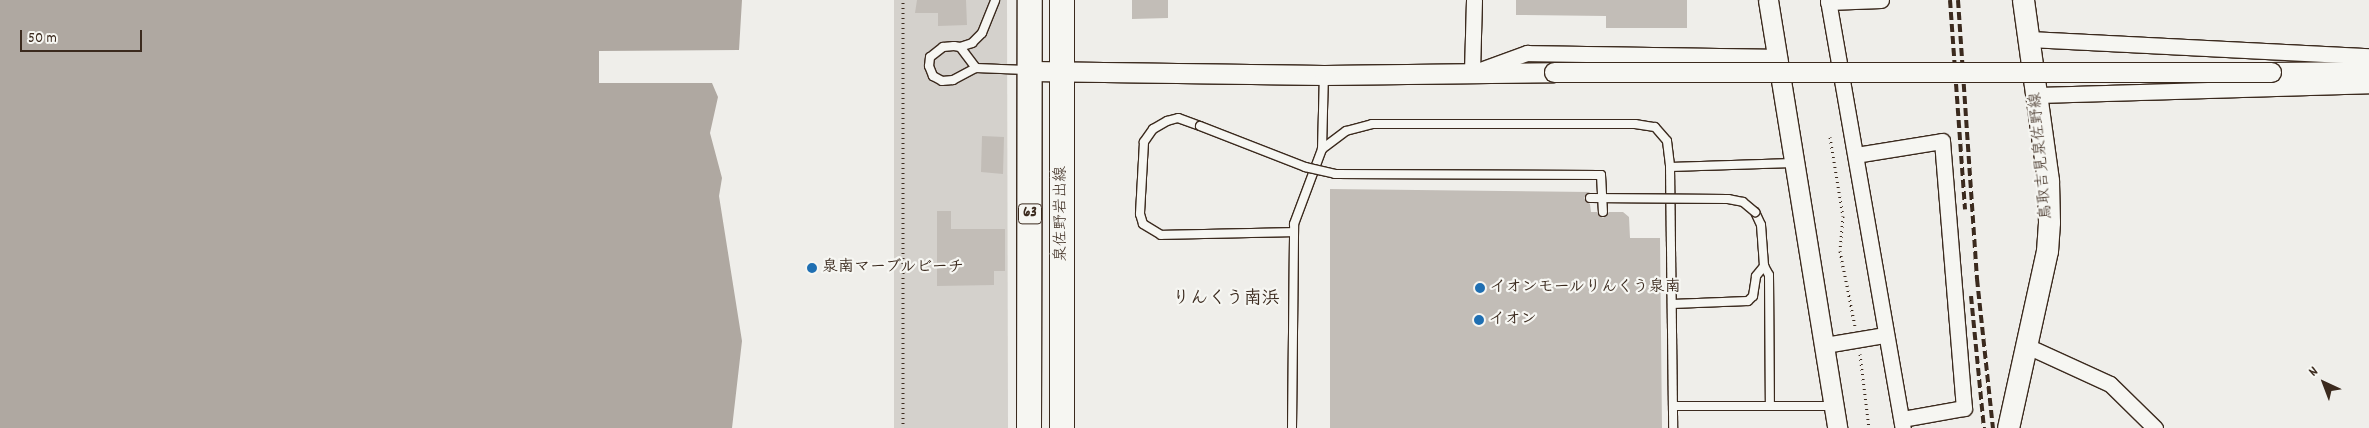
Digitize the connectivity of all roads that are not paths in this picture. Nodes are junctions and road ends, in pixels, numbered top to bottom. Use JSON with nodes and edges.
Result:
{"nodes":[{"id":1,"x":996,"y":0,"type":"edge"},
{"id":2,"x":1030,"y":0,"type":"edge"},
{"id":3,"x":1062,"y":0,"type":"edge"},
{"id":4,"x":1474,"y":0,"type":"edge"},
{"id":5,"x":1768,"y":0,"type":"edge"},
{"id":6,"x":1881,"y":0,"type":"edge"},
{"id":7,"x":2023,"y":0,"type":"edge"},
{"id":8,"x":1828,"y":1,"type":"edge"},
{"id":9,"x":2029,"y":39,"type":"junction"},
{"id":10,"x":960,"y":48,"type":"junction"},
{"id":11,"x":2369,"y":56,"type":"edge"},
{"id":12,"x":1778,"y":57,"type":"junction"},
{"id":13,"x":976,"y":68,"type":"junction"},
{"id":14,"x":1030,"y":71,"type":"junction"},
{"id":15,"x":2369,"y":71,"type":"edge"},
{"id":16,"x":1062,"y":73,"type":"junction"},
{"id":17,"x":1472,"y":73,"type":"junction"},
{"id":18,"x":1324,"y":75,"type":"junction"},
{"id":19,"x":2369,"y":85,"type":"edge"},
{"id":20,"x":2038,"y":95,"type":"junction"},
{"id":21,"x":1322,"y":148,"type":"junction"},
{"id":22,"x":1856,"y":155,"type":"junction"},
{"id":23,"x":1795,"y":163,"type":"junction"},
{"id":24,"x":1670,"y":167,"type":"junction"},
{"id":25,"x":1590,"y":198,"type":"dead end"},
{"id":26,"x":1603,"y":212,"type":"dead end"},
{"id":27,"x":1294,"y":232,"type":"junction"},
{"id":28,"x":1764,"y":266,"type":"junction"},
{"id":29,"x":1672,"y":304,"type":"junction"},
{"id":30,"x":1886,"y":335,"type":"junction"},
{"id":31,"x":1824,"y":345,"type":"junction"},
{"id":32,"x":2026,"y":346,"type":"junction"},
{"id":33,"x":1674,"y":406,"type":"junction"},
{"id":34,"x":1770,"y":406,"type":"junction"},
{"id":35,"x":1835,"y":406,"type":"junction"},
{"id":36,"x":1902,"y":423,"type":"edge"},
{"id":37,"x":1030,"y":428,"type":"edge"},
{"id":38,"x":1062,"y":428,"type":"edge"},
{"id":39,"x":1292,"y":428,"type":"edge"},
{"id":40,"x":1674,"y":428,"type":"edge"},
{"id":41,"x":1837,"y":428,"type":"edge"},
{"id":42,"x":2008,"y":428,"type":"edge"},
{"id":43,"x":2155,"y":428,"type":"edge"}],
"edges":[{"from":1,"to":10,"type":"lane"},
{"from":2,"to":14,"type":"main road","name":"泉佐野岩出線","number":"63"},
{"from":3,"to":16,"type":"main road","name":"泉佐野岩出線","number":"63"},
{"from":4,"to":17,"type":"street"},
{"from":5,"to":12,"type":"street"},
{"from":6,"to":8,"type":"street"},
{"from":7,"to":9,"type":"main road","name":"鳥取吉見泉佐野線"},
{"from":8,"to":22,"type":"street"},
{"from":9,"to":11,"type":"street"},
{"from":9,"to":20,"type":"main road","name":"鳥取吉見泉佐野線"},
{"from":10,"to":13,"type":"lane"},
{"from":10,"to":13,"type":"lane"},
{"from":12,"to":17,"type":"street"},
{"from":12,"to":23,"type":"street"},
{"from":13,"to":14,"type":"lane"},
{"from":14,"to":16,"type":"street"},
{"from":14,"to":37,"type":"main road","name":"泉佐野岩出線","number":"63"},
{"from":15,"to":17,"type":"street","bridge":true},
{"from":16,"to":18,"type":"street"},
{"from":16,"to":38,"type":"main road","name":"泉佐野岩出線","number":"63"},
{"from":17,"to":18,"type":"street"},
{"from":18,"to":21,"type":"lane"},
{"from":19,"to":20,"type":"street"},
{"from":20,"to":32,"type":"main road","name":"鳥取吉見泉佐野線"},
{"from":21,"to":24,"type":"lane"},
{"from":21,"to":27,"type":"lane"},
{"from":22,"to":30,"type":"street"},
{"from":22,"to":36,"type":"street"},
{"from":23,"to":24,"type":"lane"},
{"from":23,"to":31,"type":"street"},
{"from":24,"to":29,"type":"lane"},
{"from":25,"to":28,"type":"lane","bridge":true},
{"from":26,"to":27,"type":"lane","bridge":true},
{"from":27,"to":39,"type":"lane"},
{"from":28,"to":29,"type":"lane"},
{"from":28,"to":34,"type":"lane"},
{"from":29,"to":33,"type":"lane"},
{"from":30,"to":31,"type":"street"},
{"from":30,"to":36,"type":"street"},
{"from":31,"to":35,"type":"street"},
{"from":32,"to":42,"type":"main road","name":"鳥取吉見泉佐野線"},
{"from":32,"to":43,"type":"street"},
{"from":33,"to":34,"type":"lane"},
{"from":33,"to":40,"type":"lane"},
{"from":34,"to":35,"type":"lane"},
{"from":35,"to":41,"type":"street"}]}
